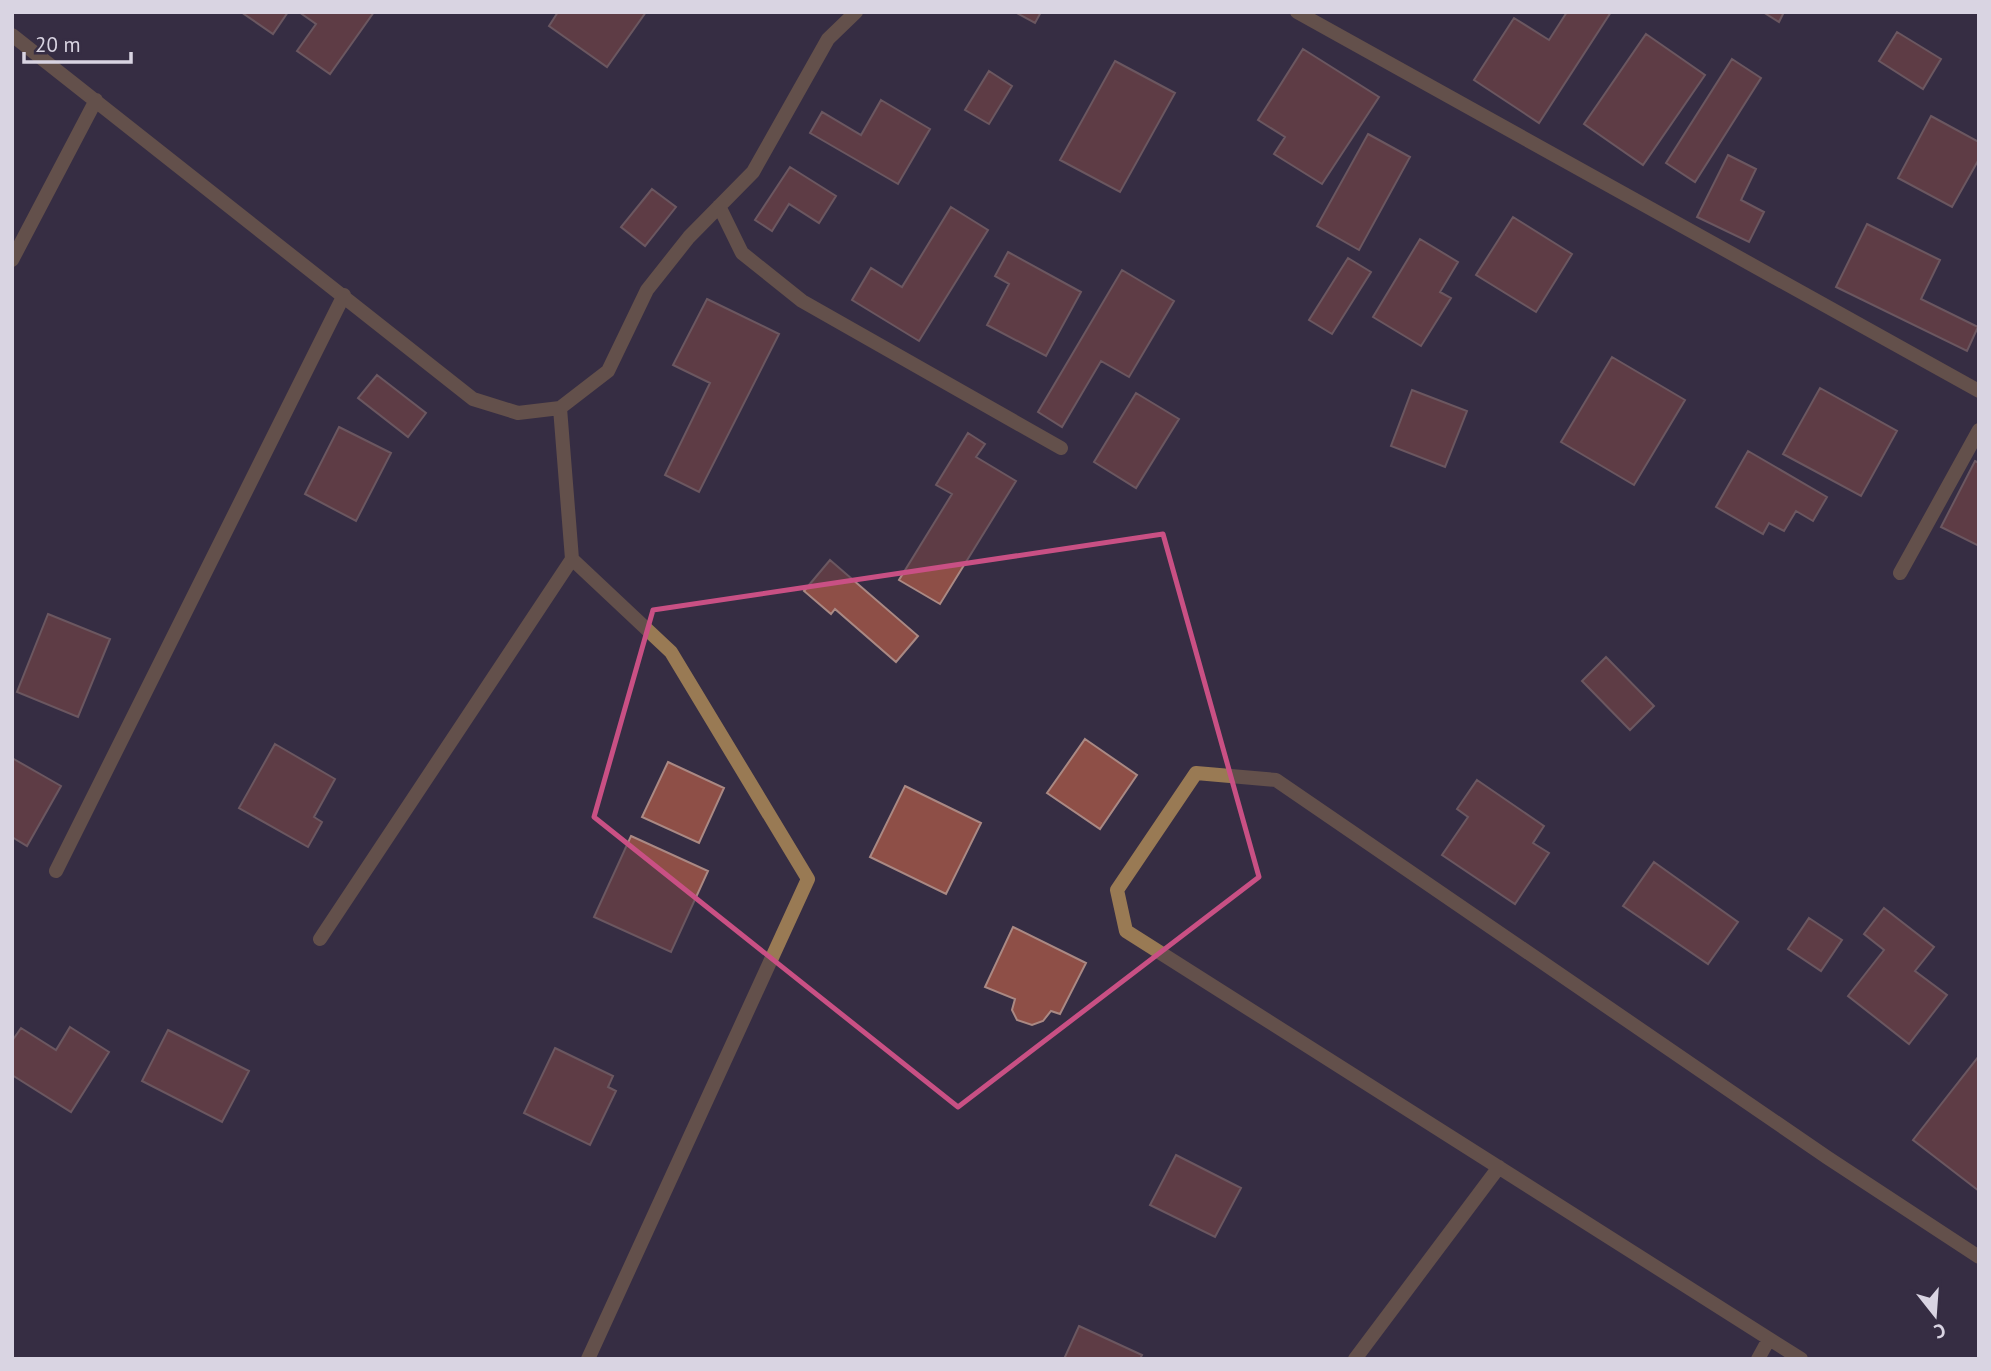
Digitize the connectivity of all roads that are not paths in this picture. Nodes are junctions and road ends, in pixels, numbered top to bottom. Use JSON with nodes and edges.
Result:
{"nodes":[{"id":1,"x":856,"y":12,"type":"edge"},
{"id":2,"x":1297,"y":12,"type":"edge"},
{"id":3,"x":12,"y":35,"type":"edge"},
{"id":4,"x":96,"y":100,"type":"junction"},
{"id":5,"x":719,"y":206,"type":"junction"},
{"id":6,"x":12,"y":260,"type":"edge"},
{"id":7,"x":344,"y":295,"type":"junction"},
{"id":8,"x":1979,"y":391,"type":"edge"},
{"id":9,"x":560,"y":408,"type":"junction"},
{"id":10,"x":1979,"y":430,"type":"edge"},
{"id":11,"x":1061,"y":448,"type":"dead end"},
{"id":12,"x":572,"y":559,"type":"junction"},
{"id":13,"x":1900,"y":573,"type":"dead end"},
{"id":14,"x":56,"y":871,"type":"dead end"},
{"id":15,"x":320,"y":939,"type":"dead end"},
{"id":16,"x":1499,"y":1167,"type":"junction"},
{"id":17,"x":1979,"y":1257,"type":"edge"},
{"id":18,"x":1769,"y":1339,"type":"junction"},
{"id":19,"x":588,"y":1359,"type":"edge"},
{"id":20,"x":1354,"y":1359,"type":"edge"},
{"id":21,"x":1758,"y":1359,"type":"edge"},
{"id":22,"x":1801,"y":1359,"type":"edge"}],
"edges":[{"from":1,"to":5,"type":"street"},
{"from":2,"to":8,"type":"street"},
{"from":3,"to":4,"type":"street"},
{"from":4,"to":6,"type":"street"},
{"from":4,"to":7,"type":"street"},
{"from":5,"to":9,"type":"street"},
{"from":5,"to":11,"type":"street"},
{"from":7,"to":9,"type":"street"},
{"from":7,"to":14,"type":"street"},
{"from":9,"to":12,"type":"street"},
{"from":10,"to":13,"type":"street"},
{"from":12,"to":15,"type":"street"},
{"from":12,"to":19,"type":"street"},
{"from":16,"to":17,"type":"street"},
{"from":16,"to":18,"type":"street"},
{"from":16,"to":20,"type":"street"},
{"from":18,"to":21,"type":"street"},
{"from":18,"to":22,"type":"street"}]}
